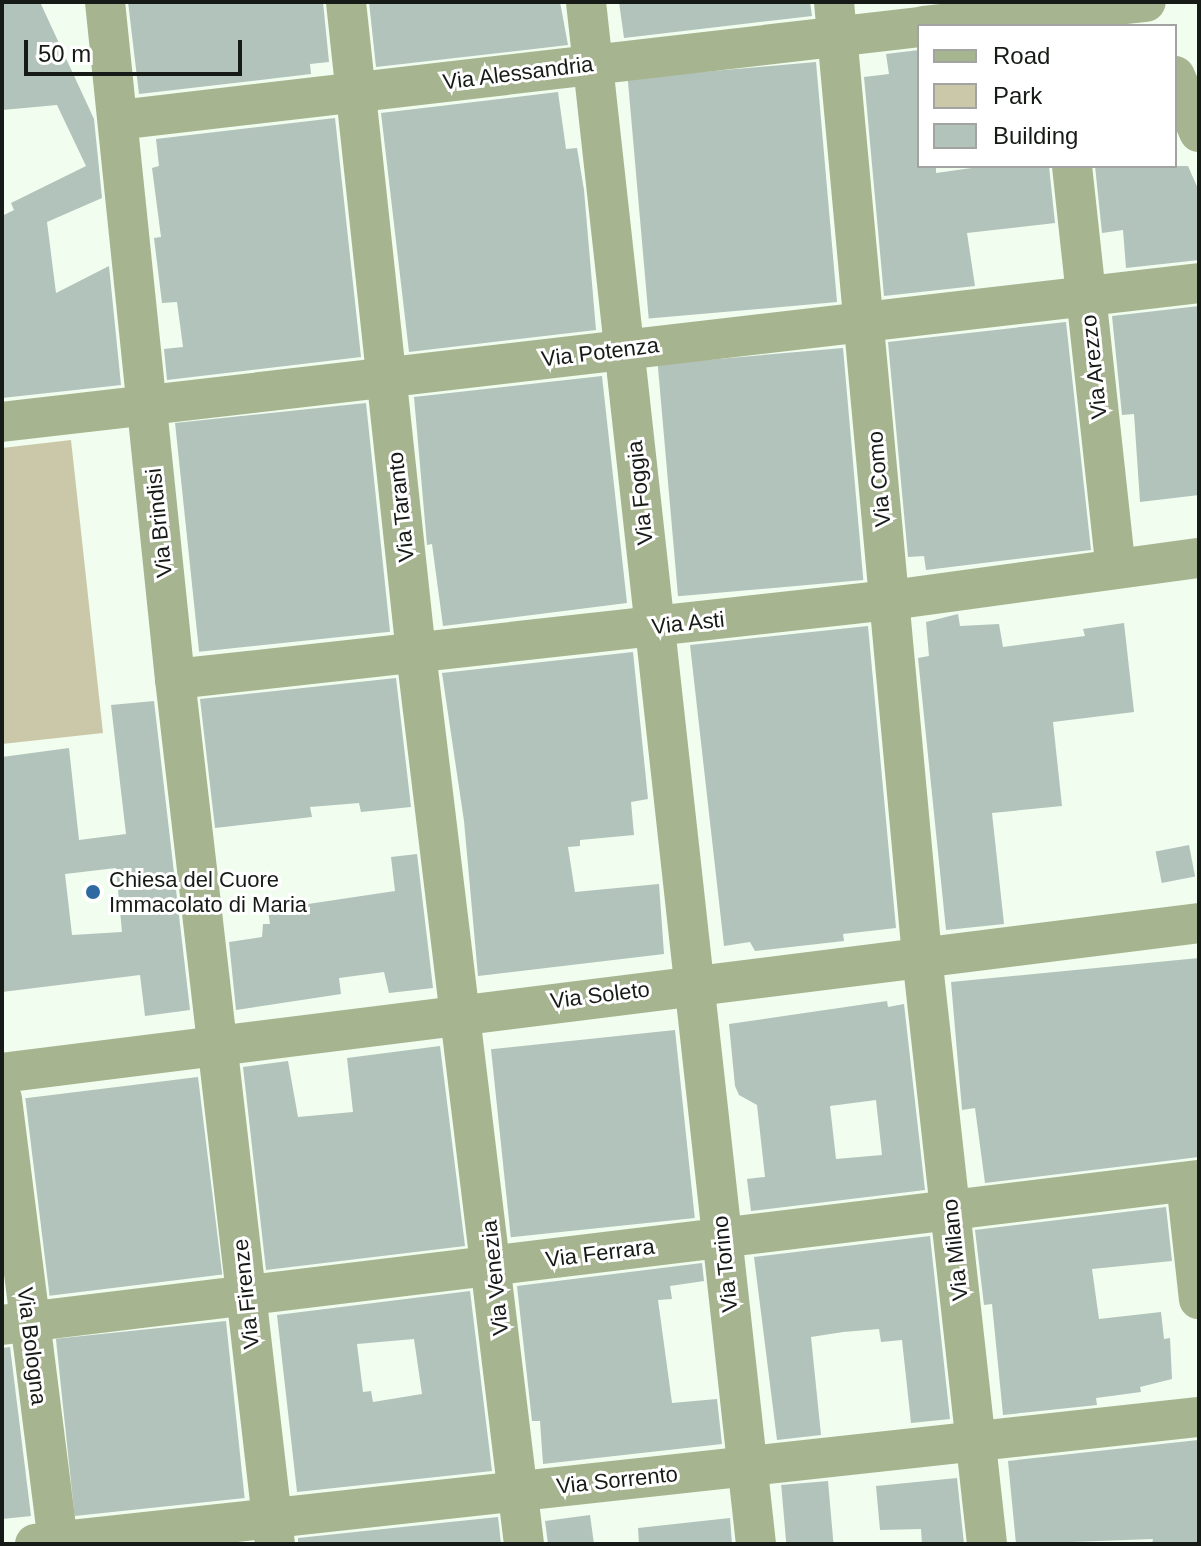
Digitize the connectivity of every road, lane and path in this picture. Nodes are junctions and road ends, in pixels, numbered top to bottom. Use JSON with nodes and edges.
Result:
{"nodes":[{"id":1,"x":105,"y":2,"type":"edge"},
{"id":2,"x":346,"y":2,"type":"edge"},
{"id":3,"x":586,"y":2,"type":"edge"},
{"id":4,"x":1144,"y":2,"type":"edge"},
{"id":5,"x":1056,"y":18,"type":"edge"},
{"id":6,"x":836,"y":19,"type":"edge"},
{"id":7,"x":956,"y":24,"type":"edge"},
{"id":8,"x":1153,"y":24,"type":"edge"},
{"id":9,"x":917,"y":26,"type":"edge"},
{"id":10,"x":593,"y":65,"type":"junction"},
{"id":11,"x":1177,"y":81,"type":"edge"},
{"id":12,"x":355,"y":92,"type":"junction"},
{"id":13,"x":118,"y":120,"type":"junction"},
{"id":14,"x":1199,"y":132,"type":"edge"},
{"id":15,"x":1072,"y":168,"type":"edge"},
{"id":16,"x":1199,"y":283,"type":"edge"},
{"id":17,"x":1086,"y":296,"type":"junction"},
{"id":18,"x":864,"y":321,"type":"junction"},
{"id":19,"x":624,"y":350,"type":"junction"},
{"id":20,"x":389,"y":377,"type":"junction"},
{"id":21,"x":147,"y":404,"type":"junction"},
{"id":22,"x":2,"y":422,"type":"edge"},
{"id":23,"x":1199,"y":558,"type":"edge"},
{"id":24,"x":1116,"y":569,"type":"junction"},
{"id":25,"x":891,"y":600,"type":"junction"},
{"id":26,"x":655,"y":627,"type":"junction"},
{"id":27,"x":416,"y":653,"type":"junction"},
{"id":28,"x":175,"y":679,"type":"junction"},
{"id":29,"x":1199,"y":923,"type":"edge"},
{"id":30,"x":922,"y":956,"type":"junction"},
{"id":31,"x":696,"y":983,"type":"junction"},
{"id":32,"x":461,"y":1012,"type":"junction"},
{"id":33,"x":219,"y":1043,"type":"junction"},
{"id":34,"x":2,"y":1073,"type":"edge"},
{"id":35,"x":2,"y":1099,"type":"edge"},
{"id":36,"x":1192,"y":1181,"type":"edge"},
{"id":37,"x":951,"y":1210,"type":"junction"},
{"id":38,"x":722,"y":1238,"type":"junction"},
{"id":39,"x":494,"y":1266,"type":"junction"},
{"id":40,"x":245,"y":1296,"type":"junction"},
{"id":41,"x":1199,"y":1299,"type":"edge"},
{"id":42,"x":16,"y":1324,"type":"edge"},
{"id":43,"x":1199,"y":1417,"type":"edge"},
{"id":44,"x":975,"y":1441,"type":"junction"},
{"id":45,"x":748,"y":1466,"type":"junction"},
{"id":46,"x":517,"y":1491,"type":"junction"},
{"id":47,"x":274,"y":1531,"type":"edge"},
{"id":48,"x":51,"y":1543,"type":"edge"},
{"id":49,"x":524,"y":1544,"type":"edge"},
{"id":50,"x":756,"y":1544,"type":"edge"},
{"id":51,"x":987,"y":1544,"type":"edge"}],
"edges":[{"from":1,"to":13,"type":"street","name":"Via Brindisi"},
{"from":2,"to":12,"type":"street","name":"Via Taranto"},
{"from":3,"to":10,"type":"street","name":"Via Foggia"},
{"from":4,"to":5,"type":"street","name":"Via Alessandria"},
{"from":4,"to":8,"type":"street"},
{"from":5,"to":7,"type":"street","name":"Via Alessandria"},
{"from":6,"to":9,"type":"street","name":"Via Alessandria"},
{"from":6,"to":10,"type":"street","name":"Via Alessandria"},
{"from":6,"to":18,"type":"street","name":"Via Como"},
{"from":10,"to":12,"type":"street","name":"Via Alessandria"},
{"from":10,"to":19,"type":"street","name":"Via Foggia"},
{"from":11,"to":14,"type":"street"},
{"from":12,"to":13,"type":"street","name":"Via Alessandria"},
{"from":12,"to":20,"type":"street","name":"Via Taranto"},
{"from":13,"to":21,"type":"street","name":"Via Brindisi"},
{"from":15,"to":17,"type":"street","name":"Via Arezzo"},
{"from":16,"to":17,"type":"street","name":"Via Potenza"},
{"from":17,"to":18,"type":"street","name":"Via Potenza"},
{"from":17,"to":24,"type":"street","name":"Via Arezzo"},
{"from":18,"to":19,"type":"street","name":"Via Potenza"},
{"from":18,"to":25,"type":"street","name":"Via Como"},
{"from":19,"to":20,"type":"street","name":"Via Potenza"},
{"from":19,"to":26,"type":"street","name":"Via Foggia"},
{"from":20,"to":21,"type":"street","name":"Via Potenza"},
{"from":20,"to":27,"type":"street","name":"Via Taranto"},
{"from":21,"to":22,"type":"street","name":"Via Potenza"},
{"from":21,"to":28,"type":"street","name":"Via Brindisi"},
{"from":23,"to":24,"type":"street","name":"Via Asti"},
{"from":24,"to":25,"type":"street","name":"Via Asti"},
{"from":25,"to":26,"type":"street","name":"Via Asti"},
{"from":25,"to":30,"type":"street","name":"Via Como"},
{"from":26,"to":27,"type":"street","name":"Via Asti"},
{"from":26,"to":31,"type":"street","name":"Via Foggia"},
{"from":27,"to":28,"type":"street","name":"Via Asti"},
{"from":27,"to":32,"type":"street","name":"Via Taranto"},
{"from":28,"to":33,"type":"street","name":"Via Brindisi"},
{"from":29,"to":30,"type":"street","name":"Via Soleto"},
{"from":30,"to":31,"type":"street","name":"Via Soleto"},
{"from":30,"to":37,"type":"street","name":"Via Milano"},
{"from":31,"to":32,"type":"street","name":"Via Soleto"},
{"from":31,"to":38,"type":"street","name":"Via Torino"},
{"from":32,"to":33,"type":"street","name":"Via Soleto"},
{"from":32,"to":39,"type":"street","name":"Via Venezia"},
{"from":33,"to":34,"type":"street","name":"Via Soleto"},
{"from":33,"to":40,"type":"street","name":"Via Firenze"},
{"from":35,"to":42,"type":"street","name":"Via Bologna"},
{"from":36,"to":37,"type":"street","name":"Via Ferrara"},
{"from":36,"to":41,"type":"street"},
{"from":37,"to":38,"type":"street","name":"Via Ferrara"},
{"from":37,"to":44,"type":"street","name":"Via Milano"},
{"from":38,"to":39,"type":"street","name":"Via Ferrara"},
{"from":38,"to":45,"type":"street","name":"Via Torino"},
{"from":39,"to":40,"type":"street","name":"Via Ferrara"},
{"from":39,"to":46,"type":"street","name":"Via Venezia"},
{"from":40,"to":42,"type":"street","name":"Via Ferrara"},
{"from":40,"to":47,"type":"street","name":"Via Firenze"},
{"from":42,"to":48,"type":"street","name":"Via Bologna"},
{"from":43,"to":44,"type":"street","name":"Via Sorrento"},
{"from":44,"to":45,"type":"street","name":"Via Sorrento"},
{"from":44,"to":51,"type":"street","name":"Via Milano"},
{"from":45,"to":46,"type":"street","name":"Via Sorrento"},
{"from":45,"to":50,"type":"street","name":"Via Torino"},
{"from":46,"to":47,"type":"street","name":"Via Sorrento"},
{"from":46,"to":49,"type":"street","name":"Via Venezia"},
{"from":47,"to":48,"type":"street","name":"Via Sorrento"}]}
